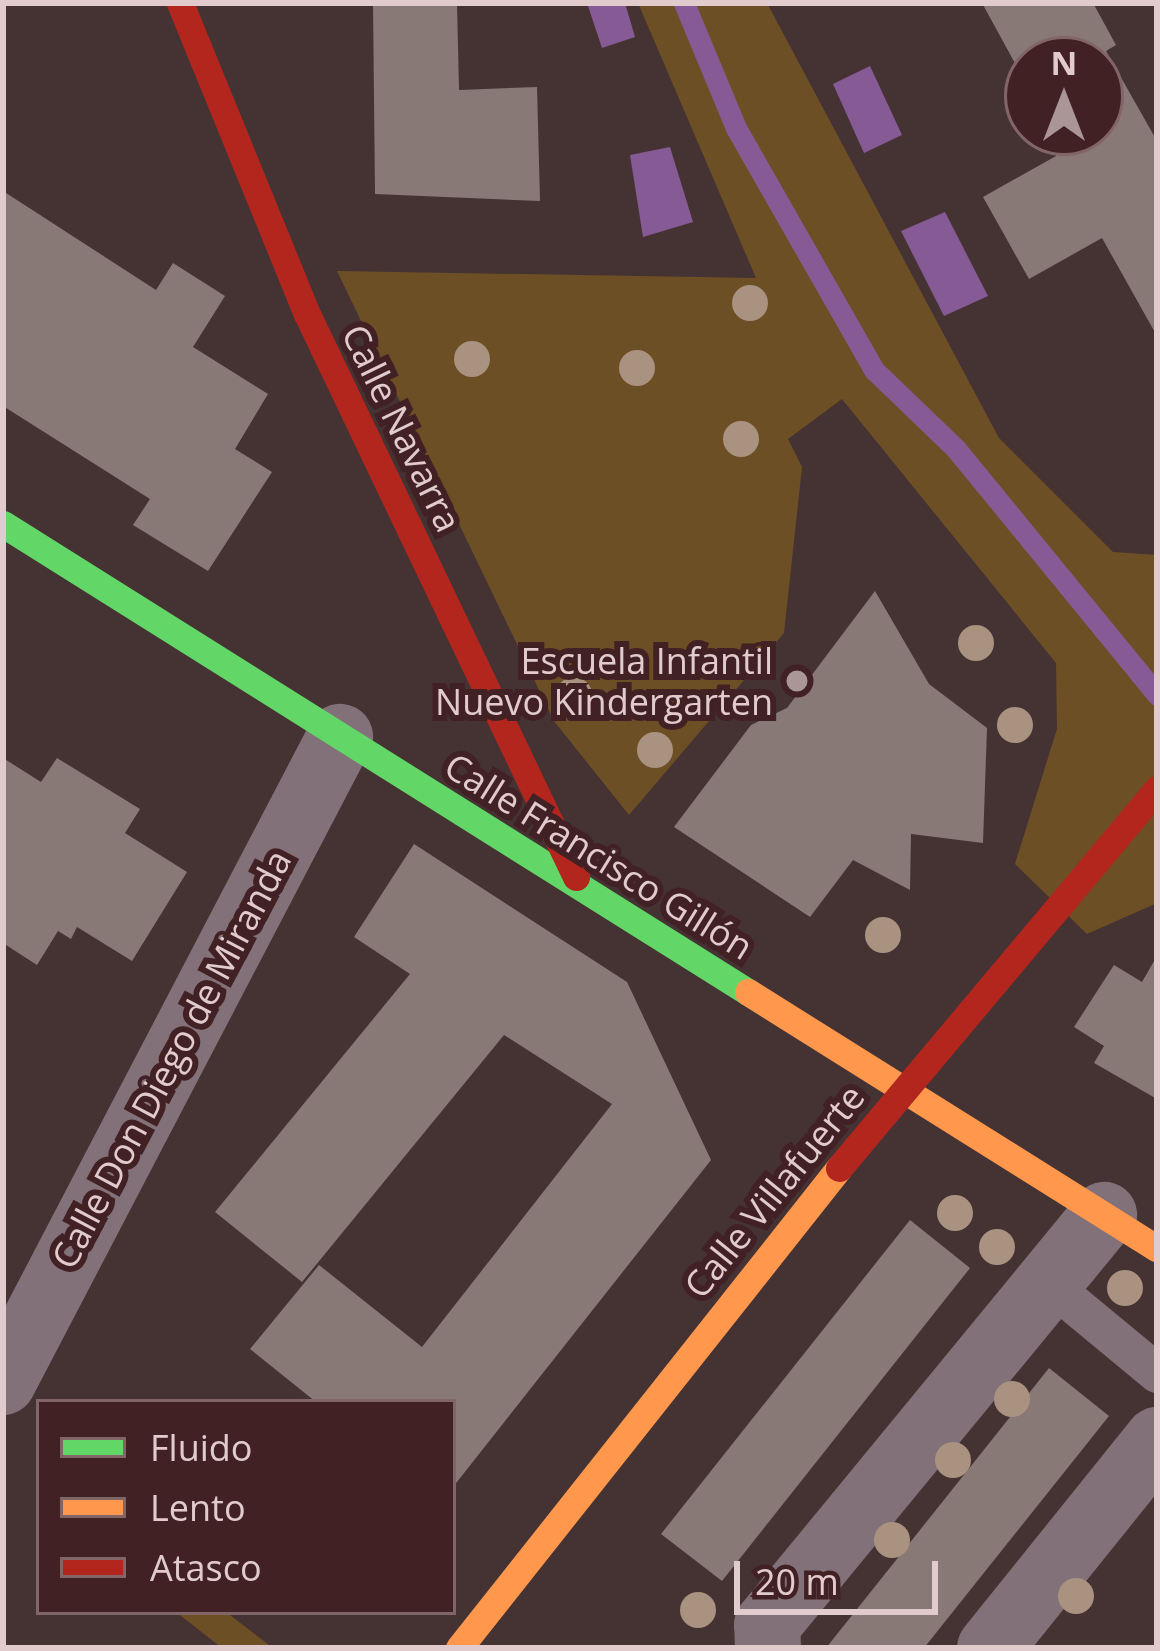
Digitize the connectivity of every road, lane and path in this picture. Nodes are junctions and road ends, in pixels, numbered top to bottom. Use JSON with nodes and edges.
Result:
{"nodes":[{"id":1,"x":180,"y":3,"type":"edge"},
{"id":2,"x":3,"y":524,"type":"edge"},
{"id":3,"x":340,"y":737,"type":"junction"},
{"id":4,"x":1157,"y":789,"type":"edge"},
{"id":5,"x":576,"y":878,"type":"junction"},
{"id":6,"x":900,"y":1090,"type":"junction"},
{"id":7,"x":1131,"y":1232,"type":"edge"},
{"id":8,"x":1047,"y":1282,"type":"junction"},
{"id":9,"x":1157,"y":1373,"type":"edge"},
{"id":10,"x":3,"y":1382,"type":"edge"},
{"id":11,"x":1157,"y":1440,"type":"edge"},
{"id":12,"x":459,"y":1648,"type":"edge"},
{"id":13,"x":768,"y":1648,"type":"edge"},
{"id":14,"x":990,"y":1648,"type":"edge"}],
"edges":[{"from":1,"to":5,"type":"street","name":"Calle Navarra"},
{"from":2,"to":3,"type":"street","name":"Calle Francisco Gillón"},
{"from":3,"to":5,"type":"street","name":"Calle Francisco Gillón"},
{"from":3,"to":10,"type":"street","name":"Calle Don Diego de Miranda"},
{"from":4,"to":6,"type":"street","name":"Calle Villafuerte"},
{"from":5,"to":6,"type":"street","name":"Calle Francisco Gillón"},
{"from":6,"to":7,"type":"street","name":"Calle Francisco Gillón"},
{"from":6,"to":12,"type":"street","name":"Calle Villafuerte"},
{"from":7,"to":8,"type":"street"},
{"from":8,"to":9,"type":"lane"},
{"from":8,"to":13,"type":"street"},
{"from":11,"to":14,"type":"street"}]}
